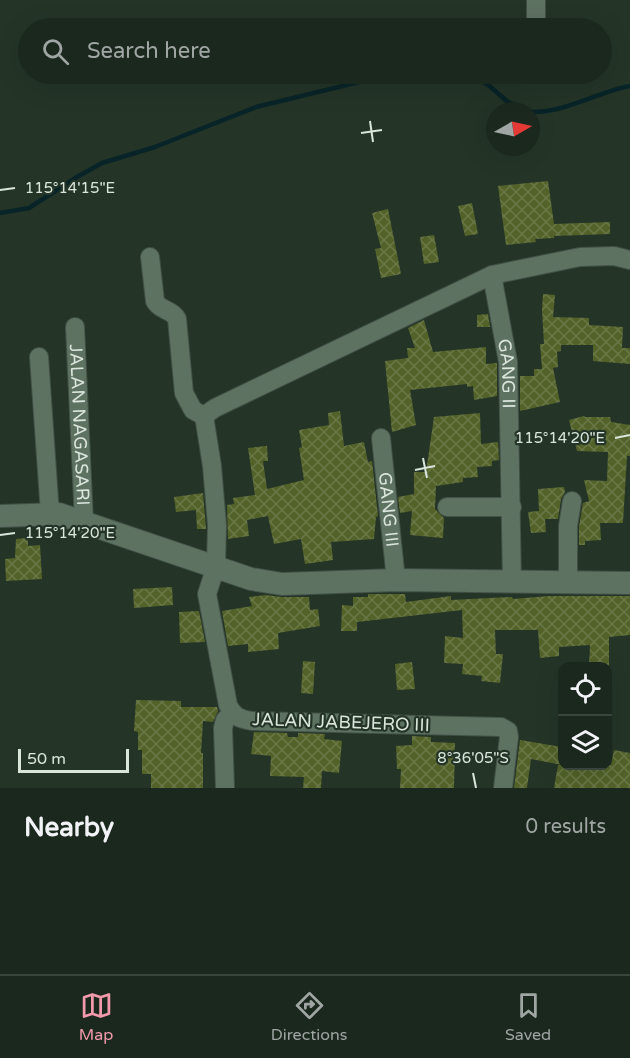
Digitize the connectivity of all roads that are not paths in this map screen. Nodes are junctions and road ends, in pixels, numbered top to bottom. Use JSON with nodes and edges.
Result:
{"nodes":[{"id":1,"x":536,"y":0,"type":"edge"},
{"id":2,"x":536,"y":18,"type":"edge"},
{"id":3,"x":150,"y":257,"type":"dead end"},
{"id":4,"x":630,"y":260,"type":"edge"},
{"id":5,"x":492,"y":275,"type":"junction"},
{"id":6,"x":75,"y":327,"type":"dead end"},
{"id":7,"x":39,"y":357,"type":"dead end"},
{"id":8,"x":204,"y":416,"type":"junction"},
{"id":9,"x":381,"y":438,"type":"dead end"},
{"id":10,"x":572,"y":501,"type":"dead end"},
{"id":11,"x":447,"y":507,"type":"dead end"},
{"id":12,"x":512,"y":507,"type":"junction"},
{"id":13,"x":50,"y":514,"type":"junction"},
{"id":14,"x":0,"y":516,"type":"edge"},
{"id":15,"x":84,"y":522,"type":"junction"},
{"id":16,"x":216,"y":566,"type":"junction"},
{"id":17,"x":396,"y":580,"type":"junction"},
{"id":18,"x":568,"y":582,"type":"junction"},
{"id":19,"x":512,"y":583,"type":"junction"},
{"id":20,"x":630,"y":583,"type":"edge"},
{"id":21,"x":232,"y":713,"type":"junction"},
{"id":22,"x":225,"y":788,"type":"edge"},
{"id":23,"x":503,"y":788,"type":"edge"}],
"edges":[{"from":1,"to":2,"type":"street"},
{"from":3,"to":8,"type":"street"},
{"from":4,"to":5,"type":"street"},
{"from":5,"to":8,"type":"street"},
{"from":5,"to":12,"type":"street","name":"GANG II"},
{"from":6,"to":15,"type":"street","name":"JALAN NAGASARI"},
{"from":7,"to":13,"type":"street"},
{"from":8,"to":16,"type":"street","name":"JALAN JABEJERO III"},
{"from":9,"to":17,"type":"street","name":"GANG III"},
{"from":10,"to":18,"type":"street"},
{"from":11,"to":12,"type":"street"},
{"from":12,"to":19,"type":"street","name":"GANG II"},
{"from":13,"to":14,"type":"street"},
{"from":13,"to":15,"type":"street"},
{"from":15,"to":16,"type":"street"},
{"from":16,"to":17,"type":"street"},
{"from":16,"to":21,"type":"street","name":"JALAN JABEJERO III"},
{"from":17,"to":19,"type":"street"},
{"from":18,"to":19,"type":"street"},
{"from":18,"to":20,"type":"street"},
{"from":21,"to":22,"type":"street"},
{"from":21,"to":23,"type":"street","name":"JALAN JABEJERO III"}]}
